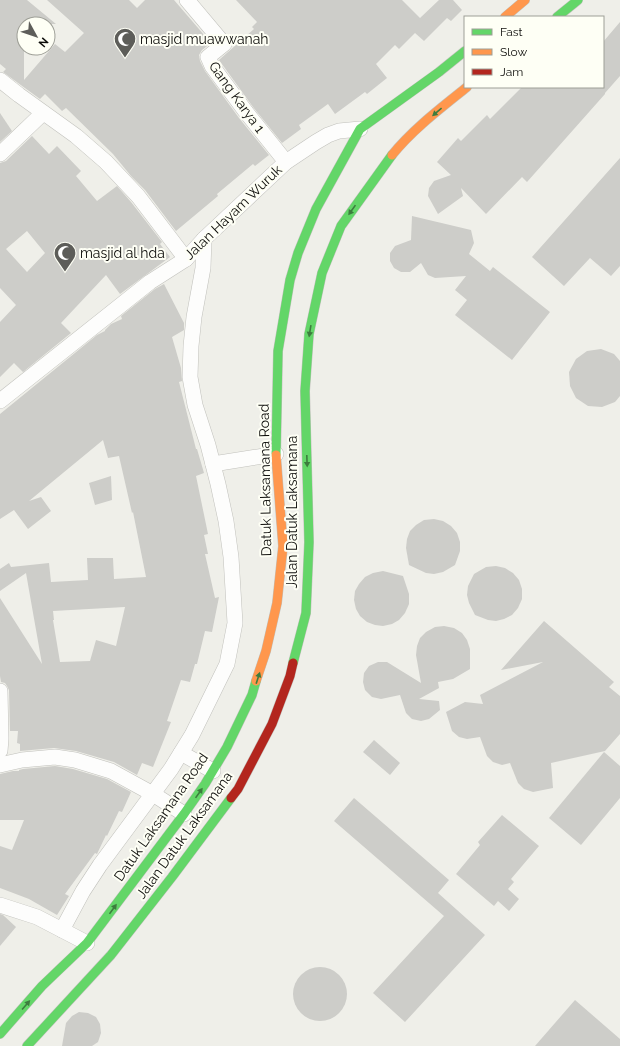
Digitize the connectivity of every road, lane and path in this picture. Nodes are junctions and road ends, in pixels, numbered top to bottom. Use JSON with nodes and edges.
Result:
{"nodes":[{"id":1,"x":187,"y":0,"type":"edge"},
{"id":2,"x":526,"y":0,"type":"edge"},
{"id":3,"x":578,"y":0,"type":"edge"},
{"id":4,"x":506,"y":16,"type":"edge"},
{"id":5,"x":558,"y":16,"type":"edge"},
{"id":6,"x":464,"y":52,"type":"edge"},
{"id":7,"x":0,"y":80,"type":"edge"},
{"id":8,"x":466,"y":88,"type":"edge"},
{"id":9,"x":44,"y":113,"type":"junction"},
{"id":10,"x":360,"y":129,"type":"junction"},
{"id":11,"x":0,"y":154,"type":"edge"},
{"id":12,"x":286,"y":162,"type":"junction"},
{"id":13,"x":204,"y":239,"type":"junction"},
{"id":14,"x":186,"y":259,"type":"junction"},
{"id":15,"x":0,"y":401,"type":"edge"},
{"id":16,"x":276,"y":454,"type":"junction"},
{"id":17,"x":213,"y":464,"type":"junction"},
{"id":18,"x":0,"y":691,"type":"edge"},
{"id":19,"x":0,"y":751,"type":"edge"},
{"id":20,"x":181,"y":752,"type":"junction"},
{"id":21,"x":0,"y":765,"type":"edge"},
{"id":22,"x":213,"y":771,"type":"junction"},
{"id":23,"x":153,"y":794,"type":"junction"},
{"id":24,"x":184,"y":814,"type":"junction"},
{"id":25,"x":0,"y":905,"type":"edge"},
{"id":26,"x":62,"y":930,"type":"junction"},
{"id":27,"x":87,"y":943,"type":"junction"},
{"id":28,"x":0,"y":1034,"type":"edge"},
{"id":29,"x":27,"y":1046,"type":"edge"}],
"edges":[{"from":1,"to":12,"type":"street","name":"Gang Karya 1"},
{"from":2,"to":4,"type":"highway"},
{"from":3,"to":5,"type":"highway"},
{"from":6,"to":10,"type":"highway","name":"Datuk Laksamana Road"},
{"from":7,"to":9,"type":"street"},
{"from":8,"to":29,"type":"highway","name":"Jalan Datuk Laksamana","one_way":true},
{"from":9,"to":11,"type":"street"},
{"from":9,"to":14,"type":"street"},
{"from":10,"to":12,"type":"street","name":"Jalan Hayam Wuruk"},
{"from":10,"to":16,"type":"highway","name":"Datuk Laksamana Road"},
{"from":12,"to":13,"type":"street","name":"Jalan Hayam Wuruk"},
{"from":13,"to":14,"type":"street","name":"Jalan Hayam Wuruk"},
{"from":13,"to":17,"type":"street"},
{"from":14,"to":15,"type":"street","name":"Jalan Hayam Wuruk"},
{"from":16,"to":17,"type":"street"},
{"from":22,"to":16,"type":"highway","name":"Datuk Laksamana Road","one_way":true},
{"from":17,"to":20,"type":"street"},
{"from":18,"to":19,"type":"street"},
{"from":20,"to":22,"type":"street"},
{"from":20,"to":23,"type":"street"},
{"from":21,"to":23,"type":"street"},
{"from":24,"to":22,"type":"highway","name":"Datuk Laksamana Road","one_way":true},
{"from":23,"to":24,"type":"street"},
{"from":23,"to":26,"type":"street"},
{"from":27,"to":24,"type":"highway","name":"Datuk Laksamana Road","one_way":true},
{"from":25,"to":26,"type":"street"},
{"from":26,"to":27,"type":"street"},
{"from":28,"to":27,"type":"highway","name":"Datuk Laksamana Road","one_way":true}]}
